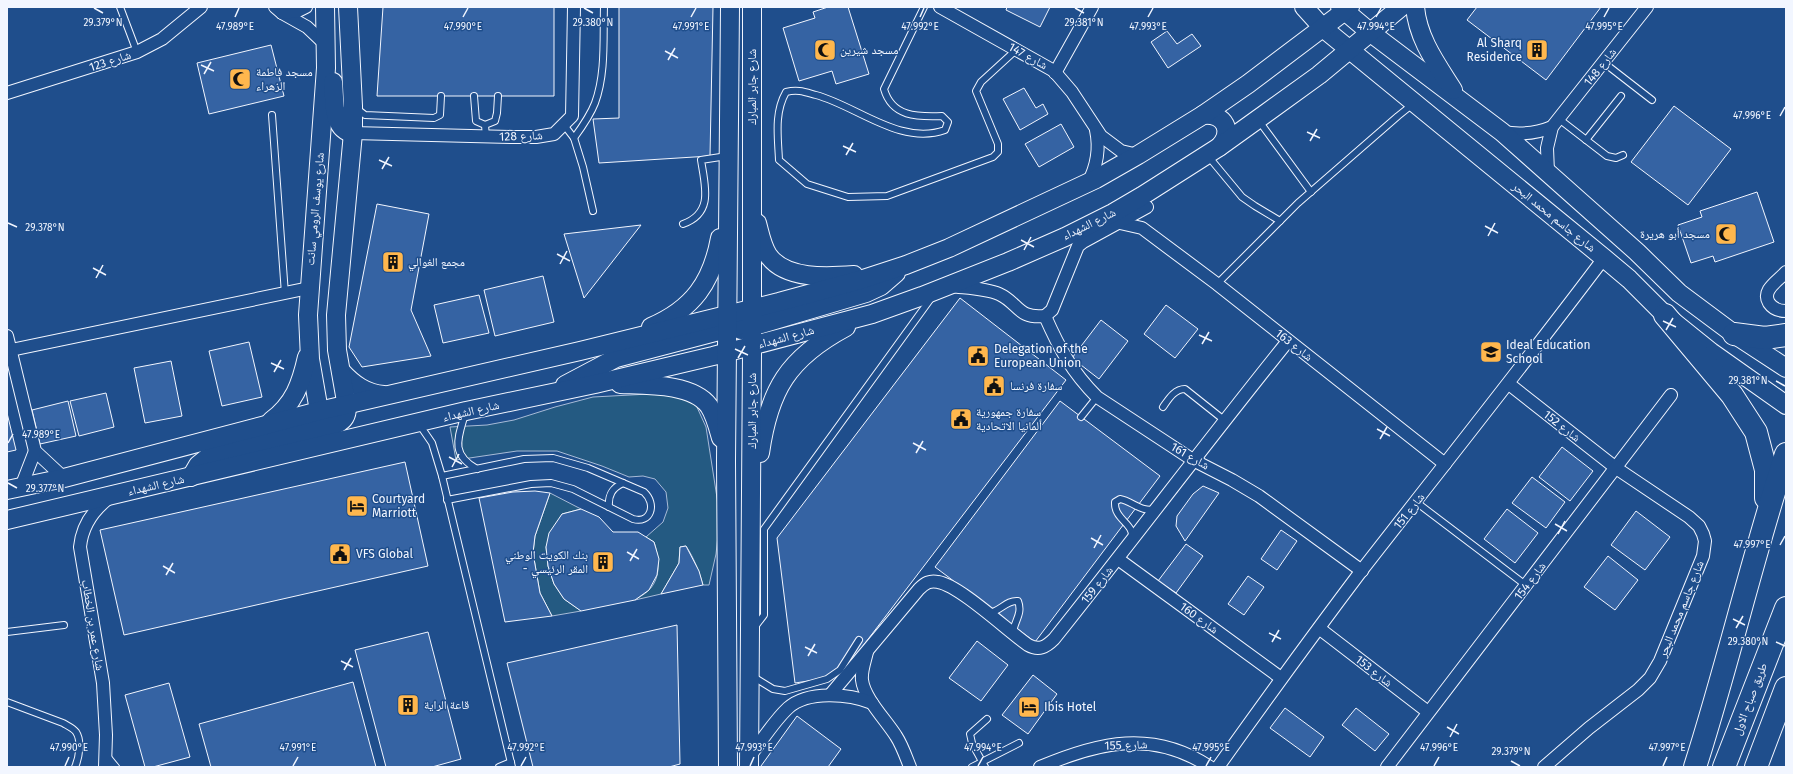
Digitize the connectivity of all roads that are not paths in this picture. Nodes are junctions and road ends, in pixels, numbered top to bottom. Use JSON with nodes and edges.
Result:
{"nodes":[{"id":1,"x":120,"y":7,"type":"edge"},
{"id":2,"x":202,"y":7,"type":"edge"},
{"id":3,"x":306,"y":7,"type":"edge"},
{"id":4,"x":325,"y":7,"type":"edge"},
{"id":5,"x":348,"y":7,"type":"edge"},
{"id":6,"x":574,"y":7,"type":"edge"},
{"id":7,"x":604,"y":7,"type":"edge"},
{"id":8,"x":730,"y":7,"type":"edge"},
{"id":9,"x":752,"y":7,"type":"edge"},
{"id":10,"x":924,"y":7,"type":"edge"},
{"id":11,"x":940,"y":7,"type":"edge"},
{"id":12,"x":1092,"y":7,"type":"edge"},
{"id":13,"x":1304,"y":7,"type":"edge"},
{"id":14,"x":1401,"y":7,"type":"edge"},
{"id":15,"x":1415,"y":7,"type":"edge"},
{"id":16,"x":1647,"y":7,"type":"edge"},
{"id":17,"x":1345,"y":8,"type":"edge"},
{"id":18,"x":279,"y":10,"type":"edge"},
{"id":19,"x":1323,"y":28,"type":"junction"},
{"id":20,"x":1371,"y":33,"type":"junction"},
{"id":21,"x":327,"y":47,"type":"junction"},
{"id":22,"x":1016,"y":50,"type":"junction"},
{"id":23,"x":1350,"y":50,"type":"junction"},
{"id":24,"x":137,"y":52,"type":"junction"},
{"id":25,"x":1603,"y":62,"type":"junction"},
{"id":26,"x":1056,"y":73,"type":"junction"},
{"id":27,"x":7,"y":93,"type":"edge"},
{"id":28,"x":441,"y":96,"type":"dead end"},
{"id":29,"x":474,"y":96,"type":"dead end"},
{"id":30,"x":498,"y":96,"type":"dead end"},
{"id":31,"x":1621,"y":96,"type":"dead end"},
{"id":32,"x":1460,"y":100,"type":"junction"},
{"id":33,"x":1652,"y":100,"type":"dead end"},
{"id":34,"x":1415,"y":103,"type":"junction"},
{"id":35,"x":353,"y":106,"type":"junction"},
{"id":36,"x":272,"y":115,"type":"dead end"},
{"id":37,"x":1203,"y":115,"type":"junction"},
{"id":38,"x":1258,"y":120,"type":"junction"},
{"id":39,"x":1555,"y":123,"type":"junction"},
{"id":40,"x":564,"y":125,"type":"junction"},
{"id":41,"x":1095,"y":129,"type":"junction"},
{"id":42,"x":485,"y":131,"type":"junction"},
{"id":43,"x":1502,"y":132,"type":"junction"},
{"id":44,"x":353,"y":133,"type":"junction"},
{"id":45,"x":574,"y":138,"type":"junction"},
{"id":46,"x":1586,"y":140,"type":"junction"},
{"id":47,"x":1213,"y":151,"type":"junction"},
{"id":48,"x":1138,"y":155,"type":"junction"},
{"id":49,"x":1623,"y":155,"type":"dead end"},
{"id":50,"x":728,"y":156,"type":"junction"},
{"id":51,"x":1548,"y":172,"type":"junction"},
{"id":52,"x":728,"y":180,"type":"junction"},
{"id":53,"x":1088,"y":183,"type":"junction"},
{"id":54,"x":1158,"y":187,"type":"junction"},
{"id":55,"x":751,"y":188,"type":"junction"},
{"id":56,"x":1311,"y":192,"type":"junction"},
{"id":57,"x":1147,"y":206,"type":"junction"},
{"id":58,"x":592,"y":211,"type":"dead end"},
{"id":59,"x":1280,"y":221,"type":"junction"},
{"id":60,"x":1120,"y":223,"type":"junction"},
{"id":61,"x":683,"y":224,"type":"dead end"},
{"id":62,"x":1142,"y":228,"type":"junction"},
{"id":63,"x":1604,"y":258,"type":"junction"},
{"id":64,"x":898,"y":268,"type":"junction"},
{"id":65,"x":1786,"y":272,"type":"edge"},
{"id":66,"x":1217,"y":284,"type":"junction"},
{"id":67,"x":309,"y":288,"type":"junction"},
{"id":68,"x":943,"y":288,"type":"junction"},
{"id":69,"x":285,"y":294,"type":"junction"},
{"id":70,"x":752,"y":308,"type":"junction"},
{"id":71,"x":1786,"y":311,"type":"edge"},
{"id":72,"x":872,"y":314,"type":"junction"},
{"id":73,"x":1665,"y":315,"type":"junction"},
{"id":74,"x":1044,"y":316,"type":"junction"},
{"id":75,"x":727,"y":322,"type":"junction"},
{"id":76,"x":752,"y":326,"type":"junction"},
{"id":77,"x":1734,"y":334,"type":"junction"},
{"id":78,"x":1786,"y":335,"type":"edge"},
{"id":79,"x":7,"y":336,"type":"edge"},
{"id":80,"x":1288,"y":341,"type":"junction"},
{"id":81,"x":606,"y":345,"type":"junction"},
{"id":82,"x":309,"y":346,"type":"junction"},
{"id":83,"x":752,"y":346,"type":"junction"},
{"id":84,"x":10,"y":350,"type":"junction"},
{"id":85,"x":727,"y":352,"type":"junction"},
{"id":86,"x":1786,"y":368,"type":"edge"},
{"id":87,"x":341,"y":371,"type":"junction"},
{"id":88,"x":595,"y":384,"type":"junction"},
{"id":89,"x":1509,"y":384,"type":"junction"},
{"id":90,"x":550,"y":394,"type":"junction"},
{"id":91,"x":1671,"y":394,"type":"dead end"},
{"id":92,"x":389,"y":396,"type":"junction"},
{"id":93,"x":1098,"y":397,"type":"junction"},
{"id":94,"x":347,"y":405,"type":"junction"},
{"id":95,"x":1786,"y":405,"type":"edge"},
{"id":96,"x":1163,"y":408,"type":"dead end"},
{"id":97,"x":319,"y":410,"type":"junction"},
{"id":98,"x":466,"y":411,"type":"junction"},
{"id":99,"x":1081,"y":417,"type":"dead end"},
{"id":100,"x":1224,"y":420,"type":"junction"},
{"id":101,"x":267,"y":423,"type":"junction"},
{"id":102,"x":418,"y":423,"type":"junction"},
{"id":103,"x":330,"y":426,"type":"junction"},
{"id":104,"x":362,"y":437,"type":"junction"},
{"id":105,"x":35,"y":451,"type":"junction"},
{"id":106,"x":1786,"y":454,"type":"edge"},
{"id":107,"x":726,"y":460,"type":"junction"},
{"id":108,"x":1193,"y":460,"type":"junction"},
{"id":109,"x":1445,"y":464,"type":"junction"},
{"id":110,"x":1616,"y":468,"type":"junction"},
{"id":111,"x":477,"y":469,"type":"junction"},
{"id":112,"x":442,"y":476,"type":"junction"},
{"id":113,"x":191,"y":477,"type":"junction"},
{"id":114,"x":64,"y":478,"type":"junction"},
{"id":115,"x":623,"y":483,"type":"junction"},
{"id":116,"x":14,"y":488,"type":"edge"},
{"id":117,"x":113,"y":495,"type":"junction"},
{"id":118,"x":447,"y":500,"type":"junction"},
{"id":119,"x":1416,"y":502,"type":"junction"},
{"id":120,"x":609,"y":507,"type":"junction"},
{"id":121,"x":1157,"y":509,"type":"junction"},
{"id":122,"x":751,"y":512,"type":"junction"},
{"id":123,"x":1766,"y":517,"type":"junction"},
{"id":124,"x":7,"y":520,"type":"edge"},
{"id":125,"x":764,"y":529,"type":"junction"},
{"id":126,"x":1131,"y":542,"type":"junction"},
{"id":127,"x":1118,"y":558,"type":"junction"},
{"id":128,"x":1362,"y":571,"type":"junction"},
{"id":129,"x":1526,"y":586,"type":"junction"},
{"id":130,"x":1786,"y":608,"type":"edge"},
{"id":131,"x":987,"y":613,"type":"junction"},
{"id":132,"x":64,"y":625,"type":"dead end"},
{"id":133,"x":1320,"y":629,"type":"junction"},
{"id":134,"x":7,"y":632,"type":"edge"},
{"id":135,"x":1013,"y":634,"type":"junction"},
{"id":136,"x":750,"y":635,"type":"junction"},
{"id":137,"x":858,"y":640,"type":"dead end"},
{"id":138,"x":867,"y":649,"type":"junction"},
{"id":139,"x":749,"y":674,"type":"junction"},
{"id":140,"x":1281,"y":678,"type":"junction"},
{"id":141,"x":1786,"y":688,"type":"edge"},
{"id":142,"x":830,"y":695,"type":"junction"},
{"id":143,"x":7,"y":702,"type":"edge"},
{"id":144,"x":872,"y":703,"type":"junction"},
{"id":145,"x":1428,"y":712,"type":"junction"},
{"id":146,"x":987,"y":719,"type":"dead end"},
{"id":147,"x":1019,"y":743,"type":"dead end"},
{"id":148,"x":106,"y":755,"type":"junction"},
{"id":149,"x":749,"y":762,"type":"edge"},
{"id":150,"x":984,"y":764,"type":"edge"},
{"id":151,"x":511,"y":765,"type":"edge"},
{"id":152,"x":727,"y":766,"type":"edge"},
{"id":153,"x":75,"y":767,"type":"edge"},
{"id":154,"x":105,"y":767,"type":"edge"},
{"id":155,"x":116,"y":767,"type":"edge"},
{"id":156,"x":499,"y":767,"type":"edge"},
{"id":157,"x":910,"y":767,"type":"edge"},
{"id":158,"x":972,"y":767,"type":"edge"},
{"id":159,"x":1040,"y":767,"type":"edge"},
{"id":160,"x":1210,"y":767,"type":"edge"},
{"id":161,"x":1218,"y":767,"type":"edge"},
{"id":162,"x":1387,"y":767,"type":"edge"},
{"id":163,"x":1544,"y":767,"type":"edge"},
{"id":164,"x":1695,"y":767,"type":"edge"},
{"id":165,"x":1724,"y":767,"type":"edge"},
{"id":166,"x":1756,"y":767,"type":"edge"}],
"edges":[{"from":1,"to":24,"type":"lane"},
{"from":2,"to":24,"type":"street","name":"شارع 123"},
{"from":3,"to":18,"type":"street"},
{"from":4,"to":21,"type":"main road","name":"شارع يوسف الرومي سانت"},
{"from":5,"to":35,"type":"main road"},
{"from":6,"to":40,"type":"street"},
{"from":7,"to":45,"type":"lane"},
{"from":8,"to":50,"type":"main road","name":"شارع جابر المبارك"},
{"from":9,"to":55,"type":"main road","name":"شارع جابر المبارك"},
{"from":10,"to":22,"type":"lane"},
{"from":11,"to":22,"type":"street","name":"شارع 147"},
{"from":12,"to":26,"type":"street"},
{"from":13,"to":19,"type":"main road","name":"شارع جاسم محمد البحر"},
{"from":14,"to":20,"type":"main road","name":"شارع الشهداء"},
{"from":15,"to":32,"type":"main road"},
{"from":16,"to":25,"type":"street","name":"شارع 148"},
{"from":17,"to":19,"type":"main road"},
{"from":17,"to":20,"type":"main road"},
{"from":18,"to":21,"type":"street"},
{"from":19,"to":23,"type":"main road","name":"شارع جاسم محمد البحر"},
{"from":19,"to":37,"type":"main road"},
{"from":20,"to":23,"type":"main road","name":"شارع الشهداء"},
{"from":20,"to":32,"type":"main road"},
{"from":21,"to":44,"type":"main road"},
{"from":21,"to":67,"type":"main road","name":"شارع يوسف الرومي سانت"},
{"from":22,"to":26,"type":"street","name":"شارع 147"},
{"from":23,"to":34,"type":"main road","name":"شارع جاسم محمد البحر"},
{"from":23,"to":38,"type":"main road","name":"شارع الشهداء"},
{"from":24,"to":27,"type":"street","name":"شارع 123"},
{"from":25,"to":33,"type":"lane"},
{"from":25,"to":39,"type":"street","name":"شارع 148"},
{"from":26,"to":41,"type":"street","name":"شارع 147"},
{"from":28,"to":35,"type":"lane"},
{"from":29,"to":42,"type":"lane"},
{"from":30,"to":42,"type":"lane"},
{"from":31,"to":46,"type":"lane"},
{"from":32,"to":43,"type":"main road"},
{"from":34,"to":56,"type":"lane"},
{"from":34,"to":63,"type":"main road","name":"شارع جاسم محمد البحر"},
{"from":35,"to":44,"type":"main road"},
{"from":36,"to":69,"type":"lane"},
{"from":37,"to":47,"type":"main road"},
{"from":37,"to":48,"type":"main road"},
{"from":38,"to":47,"type":"main road","name":"شارع الشهداء"},
{"from":38,"to":56,"type":"lane"},
{"from":39,"to":43,"type":"street"},
{"from":39,"to":46,"type":"lane"},
{"from":39,"to":51,"type":"street","name":"شارع 148"},
{"from":40,"to":42,"type":"street","name":"شارع 128"},
{"from":40,"to":45,"type":"lane"},
{"from":41,"to":48,"type":"street","name":"شارع 147"},
{"from":41,"to":53,"type":"street","name":"شارع 147"},
{"from":42,"to":44,"type":"street","name":"شارع 128"},
{"from":43,"to":51,"type":"main road"},
{"from":44,"to":87,"type":"main road"},
{"from":45,"to":58,"type":"lane"},
{"from":46,"to":49,"type":"lane"},
{"from":47,"to":54,"type":"main road","name":"شارع الشهداء"},
{"from":47,"to":59,"type":"lane"},
{"from":48,"to":53,"type":"main road"},
{"from":50,"to":52,"type":"main road","name":"شارع جابر المبارك"},
{"from":50,"to":61,"type":"lane"},
{"from":51,"to":77,"type":"main road"},
{"from":52,"to":75,"type":"main road","name":"شارع جابر المبارك"},
{"from":52,"to":81,"type":"main road"},
{"from":53,"to":64,"type":"main road"},
{"from":54,"to":57,"type":"street"},
{"from":54,"to":68,"type":"main road","name":"شارع الشهداء"},
{"from":55,"to":64,"type":"main road"},
{"from":55,"to":70,"type":"main road","name":"شارع جابر المبارك"},
{"from":56,"to":59,"type":"lane"},
{"from":57,"to":60,"type":"street"},
{"from":57,"to":62,"type":"street"},
{"from":59,"to":66,"type":"lane"},
{"from":60,"to":62,"type":"street","name":"شارع 163"},
{"from":60,"to":74,"type":"street"},
{"from":62,"to":66,"type":"street","name":"شارع 163"},
{"from":63,"to":73,"type":"main road","name":"شارع جاسم محمد البحر"},
{"from":63,"to":89,"type":"street","name":"شارع 151"},
{"from":64,"to":70,"type":"main road"},
{"from":64,"to":76,"type":"main road"},
{"from":65,"to":71,"type":"street"},
{"from":66,"to":80,"type":"street","name":"شارع 163"},
{"from":67,"to":69,"type":"street"},
{"from":67,"to":82,"type":"main road","name":"شارع يوسف الرومي سانت"},
{"from":68,"to":72,"type":"main road","name":"شارع الشهداء"},
{"from":68,"to":74,"type":"street"},
{"from":68,"to":125,"type":"lane"},
{"from":69,"to":84,"type":"street"},
{"from":70,"to":75,"type":"main road"},
{"from":70,"to":76,"type":"main road","name":"شارع جابر المبارك"},
{"from":72,"to":83,"type":"main road","name":"شارع الشهداء"},
{"from":72,"to":122,"type":"main road"},
{"from":73,"to":95,"type":"main road","name":"شارع جاسم محمد البحر"},
{"from":73,"to":123,"type":"highway"},
{"from":74,"to":93,"type":"street","name":"شارع 161"},
{"from":75,"to":81,"type":"main road"},
{"from":75,"to":85,"type":"main road","name":"شارع جابر المبارك"},
{"from":75,"to":90,"type":"main road"},
{"from":76,"to":83,"type":"main road","name":"شارع جابر المبارك"},
{"from":76,"to":85,"type":"main road"},
{"from":77,"to":78,"type":"highway"},
{"from":77,"to":86,"type":"main road"},
{"from":79,"to":84,"type":"street"},
{"from":80,"to":100,"type":"street","name":"شارع 159"},
{"from":80,"to":109,"type":"street","name":"شارع 163"},
{"from":81,"to":92,"type":"main road"},
{"from":82,"to":97,"type":"main road","name":"شارع يوسف الرومي سانت"},
{"from":82,"to":101,"type":"main road"},
{"from":83,"to":85,"type":"main road","name":"شارع الشهداء"},
{"from":83,"to":122,"type":"main road","name":"شارع جابر المبارك"},
{"from":84,"to":105,"type":"street"},
{"from":85,"to":88,"type":"main road","name":"شارع الشهداء"},
{"from":85,"to":107,"type":"main road","name":"شارع جابر المبارك"},
{"from":87,"to":92,"type":"main road"},
{"from":87,"to":94,"type":"main road"},
{"from":88,"to":90,"type":"main road","name":"شارع الشهداء"},
{"from":88,"to":107,"type":"main road"},
{"from":89,"to":109,"type":"street","name":"شارع 151"},
{"from":89,"to":110,"type":"street","name":"شارع 152"},
{"from":90,"to":98,"type":"main road","name":"شارع الشهداء"},
{"from":91,"to":110,"type":"street","name":"شارع 154"},
{"from":92,"to":94,"type":"main road"},
{"from":93,"to":99,"type":"lane"},
{"from":93,"to":108,"type":"street","name":"شارع 161"},
{"from":94,"to":97,"type":"main road"},
{"from":94,"to":103,"type":"main road"},
{"from":96,"to":100,"type":"lane"},
{"from":97,"to":101,"type":"main road"},
{"from":97,"to":103,"type":"main road"},
{"from":98,"to":102,"type":"main road","name":"شارع الشهداء"},
{"from":98,"to":111,"type":"lane"},
{"from":100,"to":108,"type":"street","name":"شارع 159"},
{"from":101,"to":114,"type":"main road"},
{"from":102,"to":104,"type":"main road","name":"شارع الشهداء"},
{"from":102,"to":112,"type":"lane"},
{"from":103,"to":104,"type":"main road"},
{"from":103,"to":113,"type":"main road"},
{"from":104,"to":113,"type":"main road","name":"شارع الشهداء"},
{"from":105,"to":114,"type":"street"},
{"from":105,"to":116,"type":"street"},
{"from":106,"to":123,"type":"highway"},
{"from":107,"to":152,"type":"main road","name":"شارع جابر المبارك"},
{"from":108,"to":121,"type":"street","name":"شارع 159"},
{"from":108,"to":128,"type":"street","name":"شارع 161"},
{"from":109,"to":119,"type":"street","name":"شارع 151"},
{"from":110,"to":129,"type":"street","name":"شارع 154"},
{"from":110,"to":163,"type":"street","name":"شارع جاسم محمد البحر"},
{"from":111,"to":112,"type":"lane"},
{"from":111,"to":115,"type":"lane"},
{"from":112,"to":118,"type":"lane"},
{"from":113,"to":117,"type":"main road","name":"شارع الشهداء"},
{"from":114,"to":116,"type":"main road"},
{"from":115,"to":120,"type":"lane"},
{"from":115,"to":120,"type":"lane"},
{"from":117,"to":124,"type":"main road","name":"شارع الشهداء"},
{"from":117,"to":148,"type":"street","name":"شارع عمر بن الخطاب"},
{"from":118,"to":120,"type":"lane"},
{"from":118,"to":151,"type":"lane"},
{"from":119,"to":128,"type":"street","name":"شارع 151"},
{"from":119,"to":129,"type":"lane"},
{"from":121,"to":126,"type":"street","name":"شارع 159"},
{"from":121,"to":126,"type":"lane"},
{"from":122,"to":125,"type":"lane"},
{"from":122,"to":136,"type":"main road","name":"شارع جابر المبارك"},
{"from":123,"to":164,"type":"highway"},
{"from":125,"to":136,"type":"lane"},
{"from":126,"to":127,"type":"street","name":"شارع 159"},
{"from":127,"to":135,"type":"street","name":"شارع 159"},
{"from":127,"to":140,"type":"street","name":"شارع 160"},
{"from":128,"to":133,"type":"street","name":"شارع 151"},
{"from":129,"to":145,"type":"street","name":"شارع 154"},
{"from":130,"to":165,"type":"highway","name":"طريق صباح الاول"},
{"from":131,"to":135,"type":"street","name":"شارع 159"},
{"from":131,"to":135,"type":"lane"},
{"from":131,"to":138,"type":"street","name":"شارع 159"},
{"from":132,"to":134,"type":"lane"},
{"from":133,"to":140,"type":"street","name":"شارع 151"},
{"from":133,"to":145,"type":"street","name":"شارع 153"},
{"from":136,"to":139,"type":"main road","name":"شارع جابر المبارك"},
{"from":137,"to":139,"type":"lane"},
{"from":138,"to":142,"type":"street","name":"شارع 159"},
{"from":138,"to":144,"type":"street"},
{"from":139,"to":149,"type":"main road","name":"شارع جابر المبارك"},
{"from":140,"to":161,"type":"street","name":"شارع 151"},
{"from":141,"to":166,"type":"highway"},
{"from":142,"to":144,"type":"street"},
{"from":142,"to":149,"type":"street"},
{"from":143,"to":153,"type":"lane"},
{"from":144,"to":157,"type":"street"},
{"from":145,"to":162,"type":"street","name":"شارع 154"},
{"from":146,"to":150,"type":"lane"},
{"from":147,"to":150,"type":"lane"},
{"from":148,"to":154,"type":"street","name":"شارع عمر بن الخطاب"},
{"from":148,"to":155,"type":"lane"},
{"from":150,"to":158,"type":"lane"},
{"from":151,"to":156,"type":"lane"},
{"from":159,"to":160,"type":"street","name":"شارع 155"}]}
